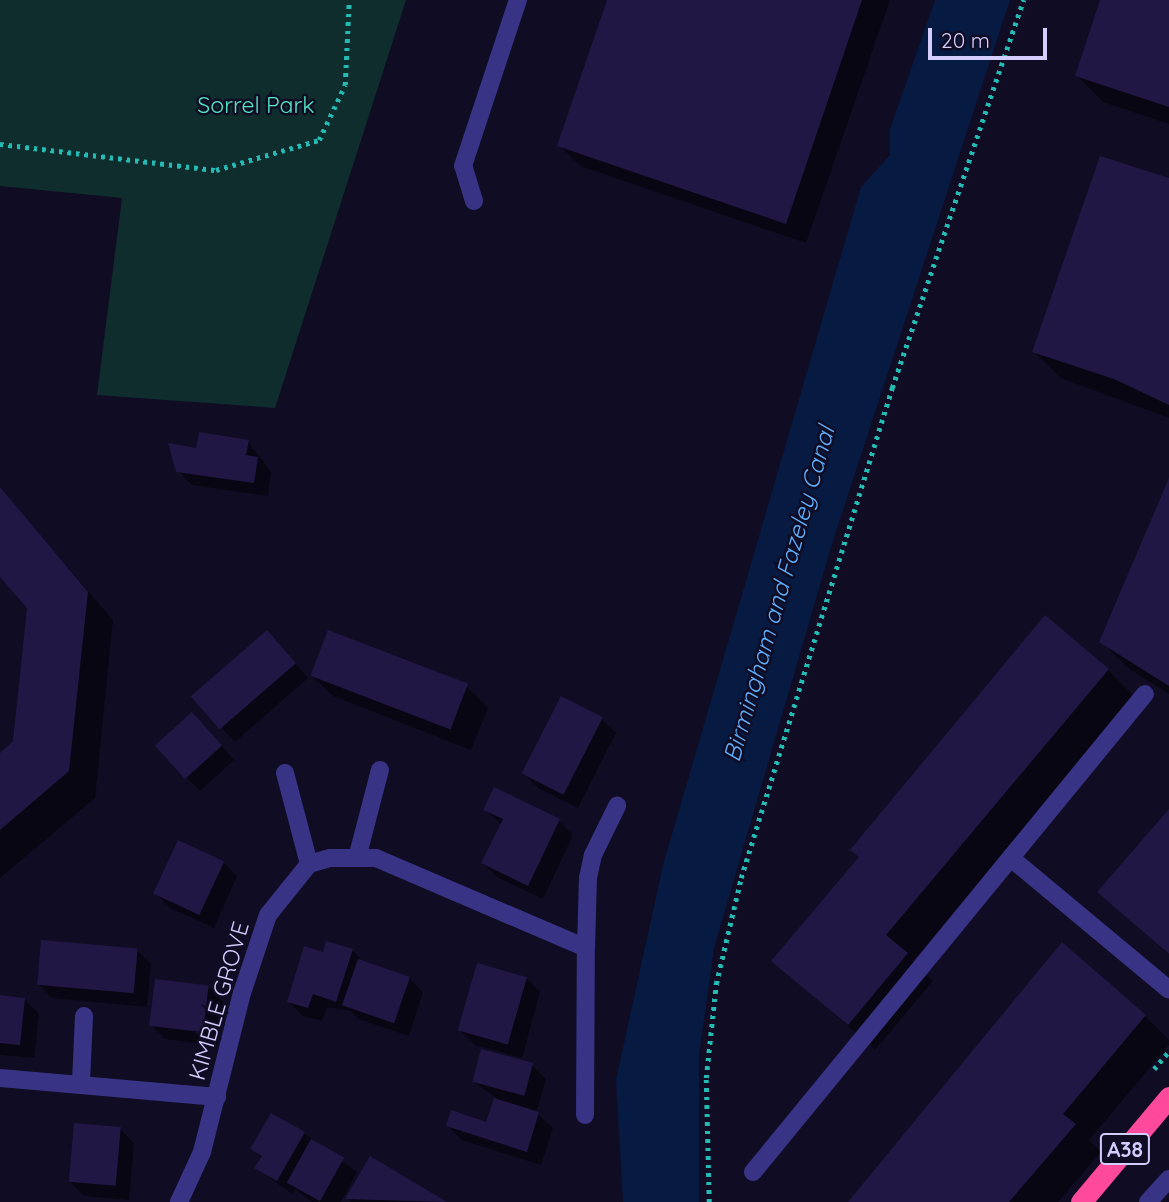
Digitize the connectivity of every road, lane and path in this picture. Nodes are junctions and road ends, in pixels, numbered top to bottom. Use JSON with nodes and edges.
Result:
{"nodes":[{"id":1,"x":349,"y":0,"type":"edge"},
{"id":2,"x":518,"y":0,"type":"edge"},
{"id":3,"x":1023,"y":0,"type":"edge"},
{"id":4,"x":0,"y":144,"type":"edge"},
{"id":5,"x":474,"y":201,"type":"dead end"},
{"id":6,"x":1145,"y":694,"type":"dead end"},
{"id":7,"x":380,"y":770,"type":"dead end"},
{"id":8,"x":285,"y":773,"type":"dead end"},
{"id":9,"x":617,"y":806,"type":"dead end"},
{"id":10,"x":357,"y":858,"type":"junction"},
{"id":11,"x":1012,"y":859,"type":"junction"},
{"id":12,"x":309,"y":864,"type":"junction"},
{"id":13,"x":586,"y":948,"type":"junction"},
{"id":14,"x":1169,"y":990,"type":"edge"},
{"id":15,"x":83,"y":1016,"type":"dead end"},
{"id":16,"x":0,"y":1078,"type":"edge"},
{"id":17,"x":81,"y":1083,"type":"junction"},
{"id":18,"x":217,"y":1097,"type":"junction"},
{"id":19,"x":1169,"y":1097,"type":"edge"},
{"id":20,"x":585,"y":1115,"type":"dead end"},
{"id":21,"x":753,"y":1172,"type":"dead end"},
{"id":22,"x":1169,"y":1179,"type":"edge"},
{"id":23,"x":181,"y":1201,"type":"edge"},
{"id":24,"x":709,"y":1202,"type":"edge"},
{"id":25,"x":1081,"y":1202,"type":"edge"},
{"id":26,"x":1148,"y":1202,"type":"edge"}],
"edges":[{"from":1,"to":4,"type":"path"},
{"from":2,"to":5,"type":"street"},
{"from":3,"to":24,"type":"path"},
{"from":6,"to":11,"type":"street"},
{"from":7,"to":10,"type":"street"},
{"from":8,"to":12,"type":"street"},
{"from":9,"to":13,"type":"street"},
{"from":10,"to":12,"type":"street"},
{"from":10,"to":13,"type":"street"},
{"from":11,"to":14,"type":"street"},
{"from":11,"to":21,"type":"street"},
{"from":12,"to":18,"type":"street","name":"KIMBLE GROVE"},
{"from":13,"to":20,"type":"street"},
{"from":15,"to":17,"type":"street"},
{"from":16,"to":17,"type":"street"},
{"from":17,"to":18,"type":"street"},
{"from":18,"to":23,"type":"street","name":"KIMBLE GROVE"},
{"from":19,"to":25,"type":"highway","number":"A38"},
{"from":22,"to":26,"type":"street"}]}
